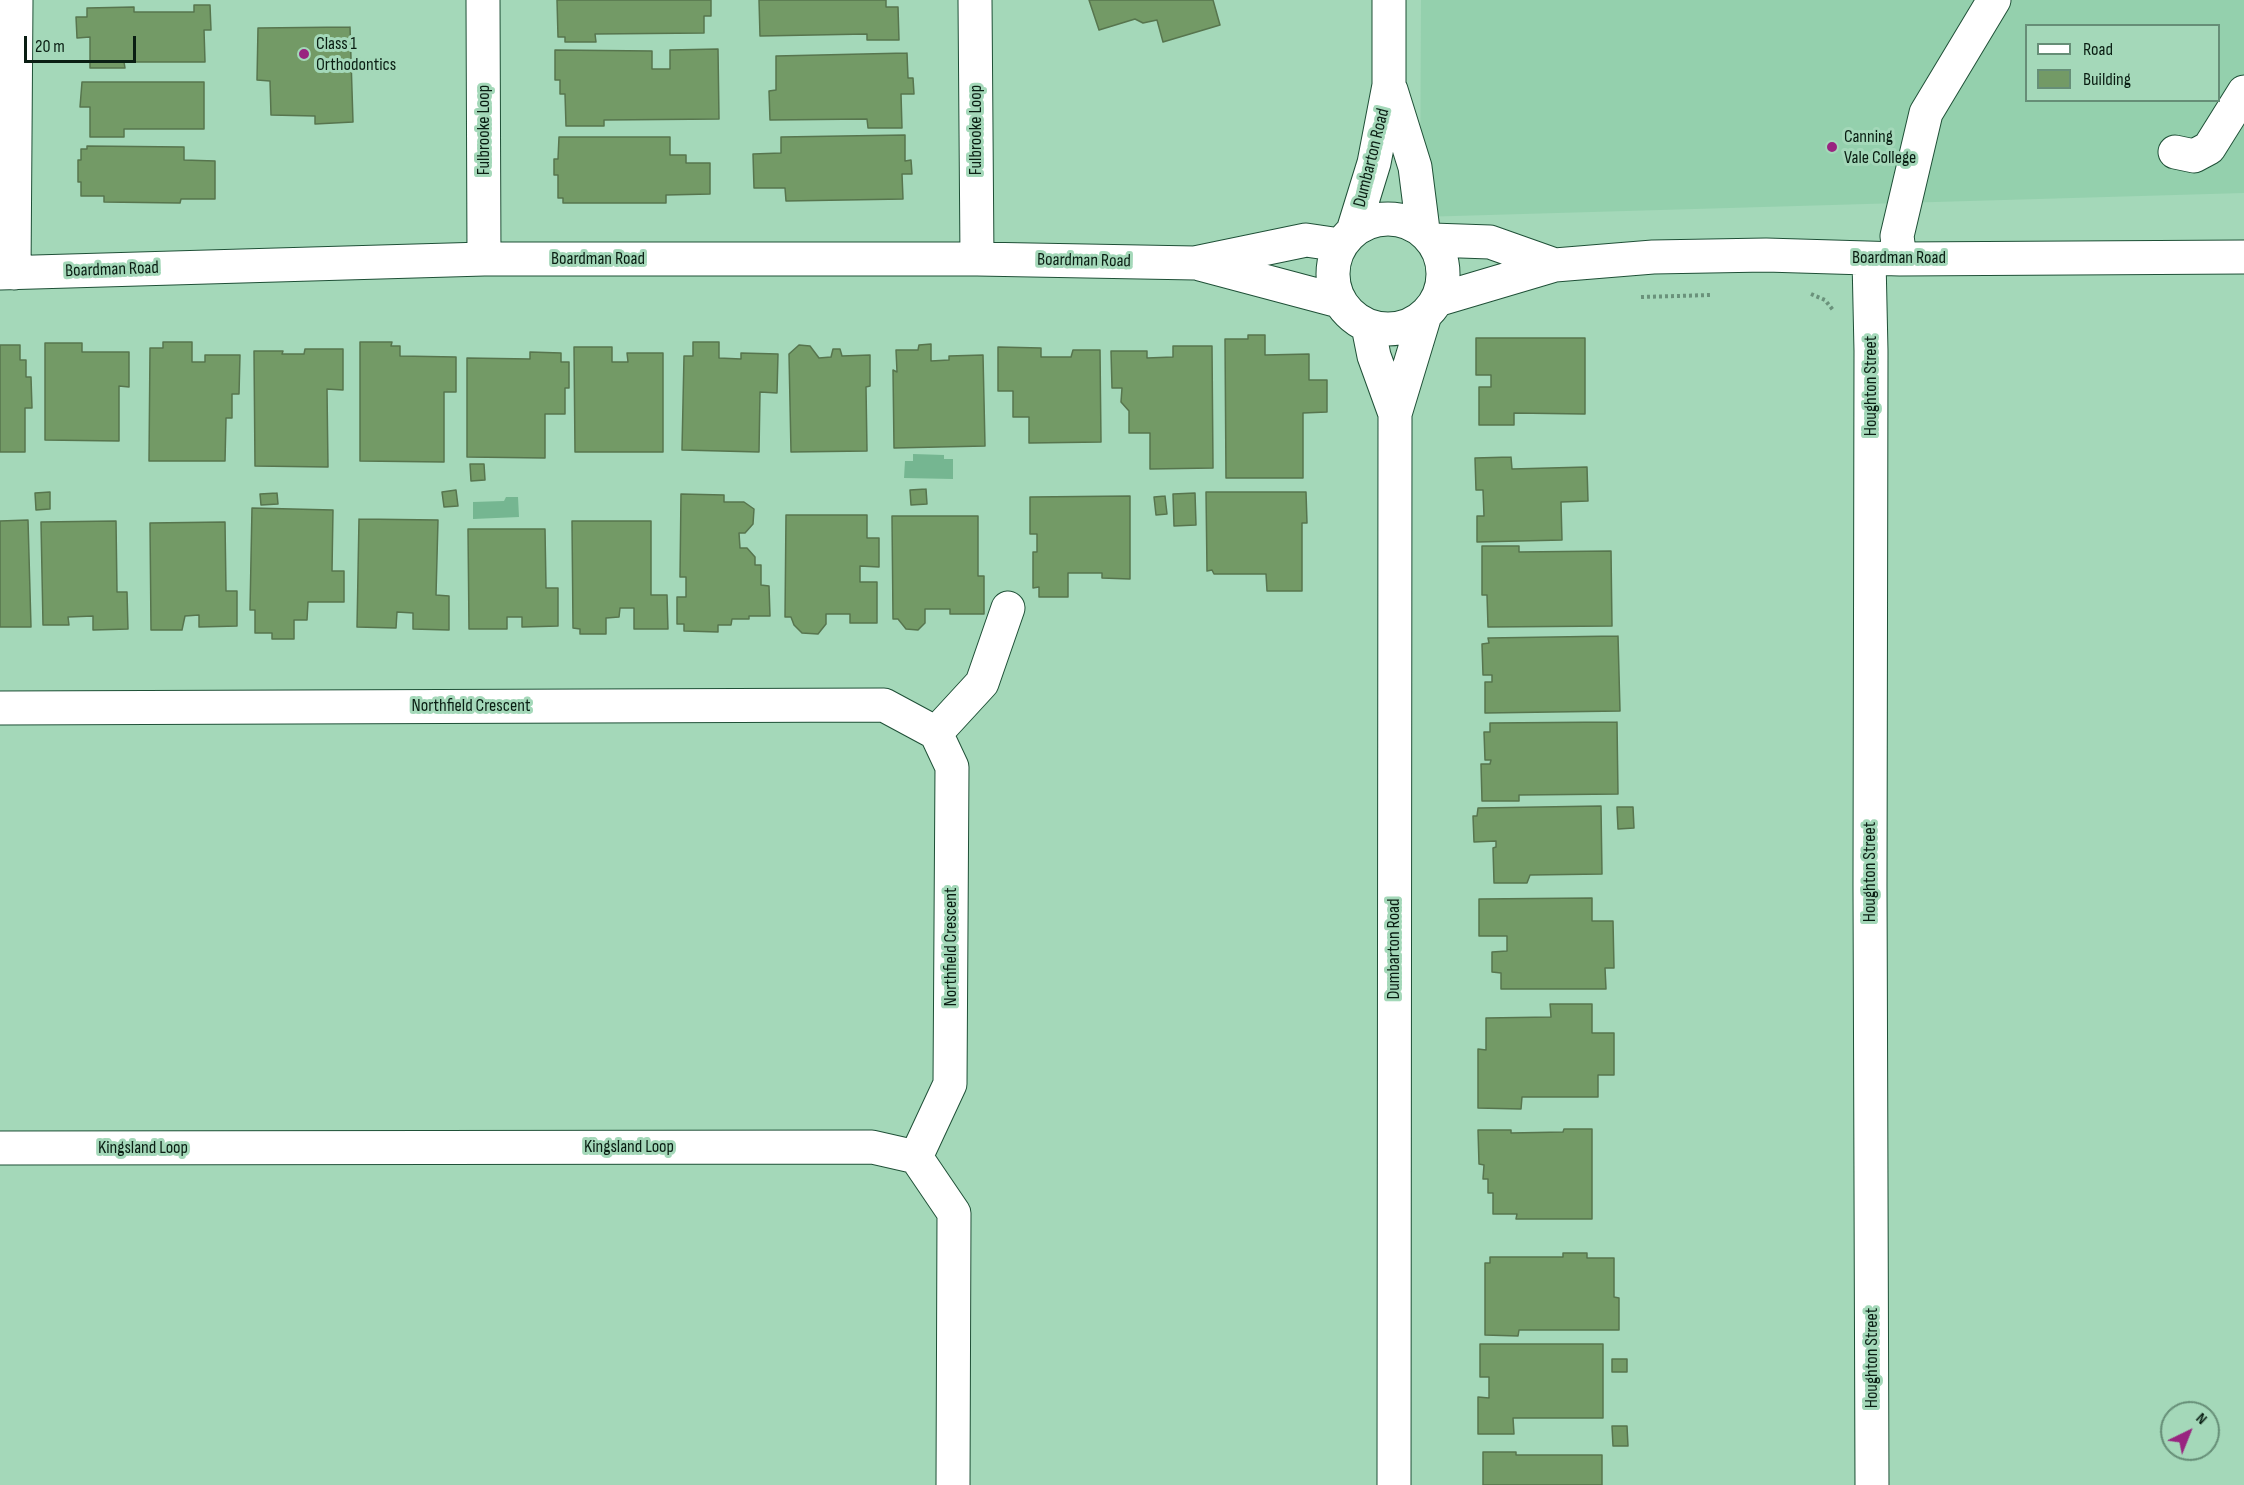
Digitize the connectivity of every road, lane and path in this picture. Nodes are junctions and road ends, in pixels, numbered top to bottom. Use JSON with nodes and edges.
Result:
{"nodes":[{"id":1,"x":16,"y":0,"type":"edge"},
{"id":2,"x":483,"y":0,"type":"edge"},
{"id":3,"x":975,"y":0,"type":"edge"},
{"id":4,"x":1389,"y":0,"type":"edge"},
{"id":5,"x":1994,"y":0,"type":"edge"},
{"id":6,"x":2241,"y":77,"type":"edge"},
{"id":7,"x":1389,"y":86,"type":"junction"},
{"id":8,"x":2175,"y":152,"type":"dead end"},
{"id":9,"x":1428,"y":235,"type":"junction"},
{"id":10,"x":1346,"y":238,"type":"junction"},
{"id":11,"x":2244,"y":257,"type":"edge"},
{"id":12,"x":484,"y":259,"type":"junction"},
{"id":13,"x":976,"y":259,"type":"junction"},
{"id":14,"x":1884,"y":259,"type":"junction"},
{"id":15,"x":1195,"y":263,"type":"junction"},
{"id":16,"x":1555,"y":265,"type":"junction"},
{"id":17,"x":7,"y":273,"type":"edge"},
{"id":18,"x":1804,"y":290,"type":"dead end"},
{"id":19,"x":1712,"y":295,"type":"dead end"},
{"id":20,"x":1635,"y":297,"type":"dead end"},
{"id":21,"x":1339,"y":301,"type":"junction"},
{"id":22,"x":1431,"y":308,"type":"junction"},
{"id":23,"x":1836,"y":314,"type":"dead end"},
{"id":24,"x":1368,"y":326,"type":"junction"},
{"id":25,"x":1395,"y":414,"type":"junction"},
{"id":26,"x":1008,"y":608,"type":"dead end"},
{"id":27,"x":0,"y":708,"type":"edge"},
{"id":28,"x":936,"y":733,"type":"junction"},
{"id":29,"x":0,"y":1148,"type":"edge"},
{"id":30,"x":916,"y":1157,"type":"junction"},
{"id":31,"x":953,"y":1485,"type":"edge"},
{"id":32,"x":1394,"y":1485,"type":"edge"},
{"id":33,"x":1872,"y":1485,"type":"edge"}],
"edges":[{"from":1,"to":17,"type":"street"},
{"from":2,"to":12,"type":"street","name":"Fulbrooke Loop"},
{"from":3,"to":13,"type":"street","name":"Fulbrooke Loop"},
{"from":4,"to":7,"type":"street","name":"Dumbarton Road"},
{"from":5,"to":14,"type":"street","name":"Houghton Street"},
{"from":6,"to":8,"type":"street"},
{"from":7,"to":9,"type":"street","name":"Dumbarton Road"},
{"from":7,"to":10,"type":"street","name":"Dumbarton Road"},
{"from":9,"to":10,"type":"street","name":"Boardman Road"},
{"from":9,"to":16,"type":"street","name":"Boardman Road"},
{"from":9,"to":22,"type":"street"},
{"from":10,"to":15,"type":"street","name":"Boardman Road"},
{"from":10,"to":21,"type":"street"},
{"from":11,"to":14,"type":"street","name":"Boardman Road"},
{"from":12,"to":13,"type":"street","name":"Boardman Road"},
{"from":12,"to":17,"type":"street","name":"Boardman Road"},
{"from":13,"to":15,"type":"street","name":"Boardman Road"},
{"from":14,"to":16,"type":"street","name":"Boardman Road"},
{"from":14,"to":33,"type":"street","name":"Houghton Street"},
{"from":15,"to":21,"type":"street","name":"Boardman Road"},
{"from":16,"to":22,"type":"street","name":"Boardman Road"},
{"from":18,"to":23,"type":"path"},
{"from":19,"to":20,"type":"path"},
{"from":21,"to":24,"type":"street","name":"Boardman Road"},
{"from":22,"to":24,"type":"street","name":"Boardman Road"},
{"from":22,"to":25,"type":"street","name":"Dumbarton Road"},
{"from":24,"to":25,"type":"street","name":"Dumbarton Road"},
{"from":25,"to":32,"type":"street","name":"Dumbarton Road"},
{"from":26,"to":28,"type":"street"},
{"from":27,"to":28,"type":"street","name":"Northfield Crescent"},
{"from":28,"to":30,"type":"street","name":"Northfield Crescent"},
{"from":29,"to":30,"type":"street","name":"Kingsland Loop"},
{"from":30,"to":31,"type":"street"}]}
